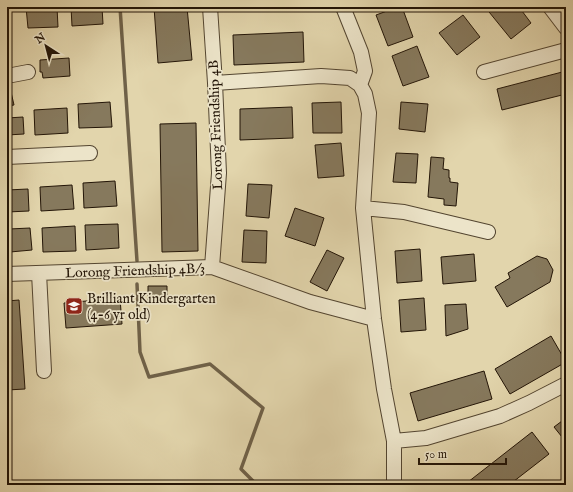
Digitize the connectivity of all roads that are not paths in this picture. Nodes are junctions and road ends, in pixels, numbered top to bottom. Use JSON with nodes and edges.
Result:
{"nodes":[{"id":1,"x":210,"y":7,"type":"edge"},
{"id":2,"x":343,"y":7,"type":"edge"},
{"id":3,"x":550,"y":7,"type":"edge"},
{"id":4,"x":566,"y":28,"type":"edge"},
{"id":5,"x":566,"y":50,"type":"edge"},
{"id":6,"x":28,"y":72,"type":"dead end"},
{"id":7,"x":484,"y":72,"type":"dead end"},
{"id":8,"x":7,"y":76,"type":"edge"},
{"id":9,"x":215,"y":83,"type":"junction"},
{"id":10,"x":360,"y":85,"type":"junction"},
{"id":11,"x":90,"y":153,"type":"dead end"},
{"id":12,"x":7,"y":157,"type":"edge"},
{"id":13,"x":363,"y":208,"type":"junction"},
{"id":14,"x":488,"y":232,"type":"dead end"},
{"id":15,"x":212,"y":267,"type":"junction"},
{"id":16,"x":39,"y":273,"type":"junction"},
{"id":17,"x":7,"y":274,"type":"edge"},
{"id":18,"x":374,"y":319,"type":"junction"},
{"id":19,"x":44,"y":371,"type":"dead end"},
{"id":20,"x":566,"y":384,"type":"edge"},
{"id":21,"x":394,"y":441,"type":"junction"},
{"id":22,"x":394,"y":485,"type":"edge"}],
"edges":[{"from":1,"to":9,"type":"street","name":"Lorong Friendship 4B"},
{"from":2,"to":10,"type":"street"},
{"from":3,"to":4,"type":"street"},
{"from":5,"to":7,"type":"street"},
{"from":6,"to":8,"type":"street"},
{"from":9,"to":10,"type":"street"},
{"from":9,"to":15,"type":"street","name":"Lorong Friendship 4B"},
{"from":10,"to":13,"type":"street"},
{"from":11,"to":12,"type":"street"},
{"from":13,"to":14,"type":"street"},
{"from":13,"to":18,"type":"street"},
{"from":15,"to":16,"type":"street","name":"Lorong Friendship 4B/3"},
{"from":15,"to":18,"type":"street","name":"Lorong Friendship 4B/3"},
{"from":16,"to":17,"type":"street","name":"Lorong Friendship 4B/3"},
{"from":16,"to":19,"type":"street"},
{"from":18,"to":21,"type":"street"},
{"from":20,"to":21,"type":"street"},
{"from":21,"to":22,"type":"street"}]}
